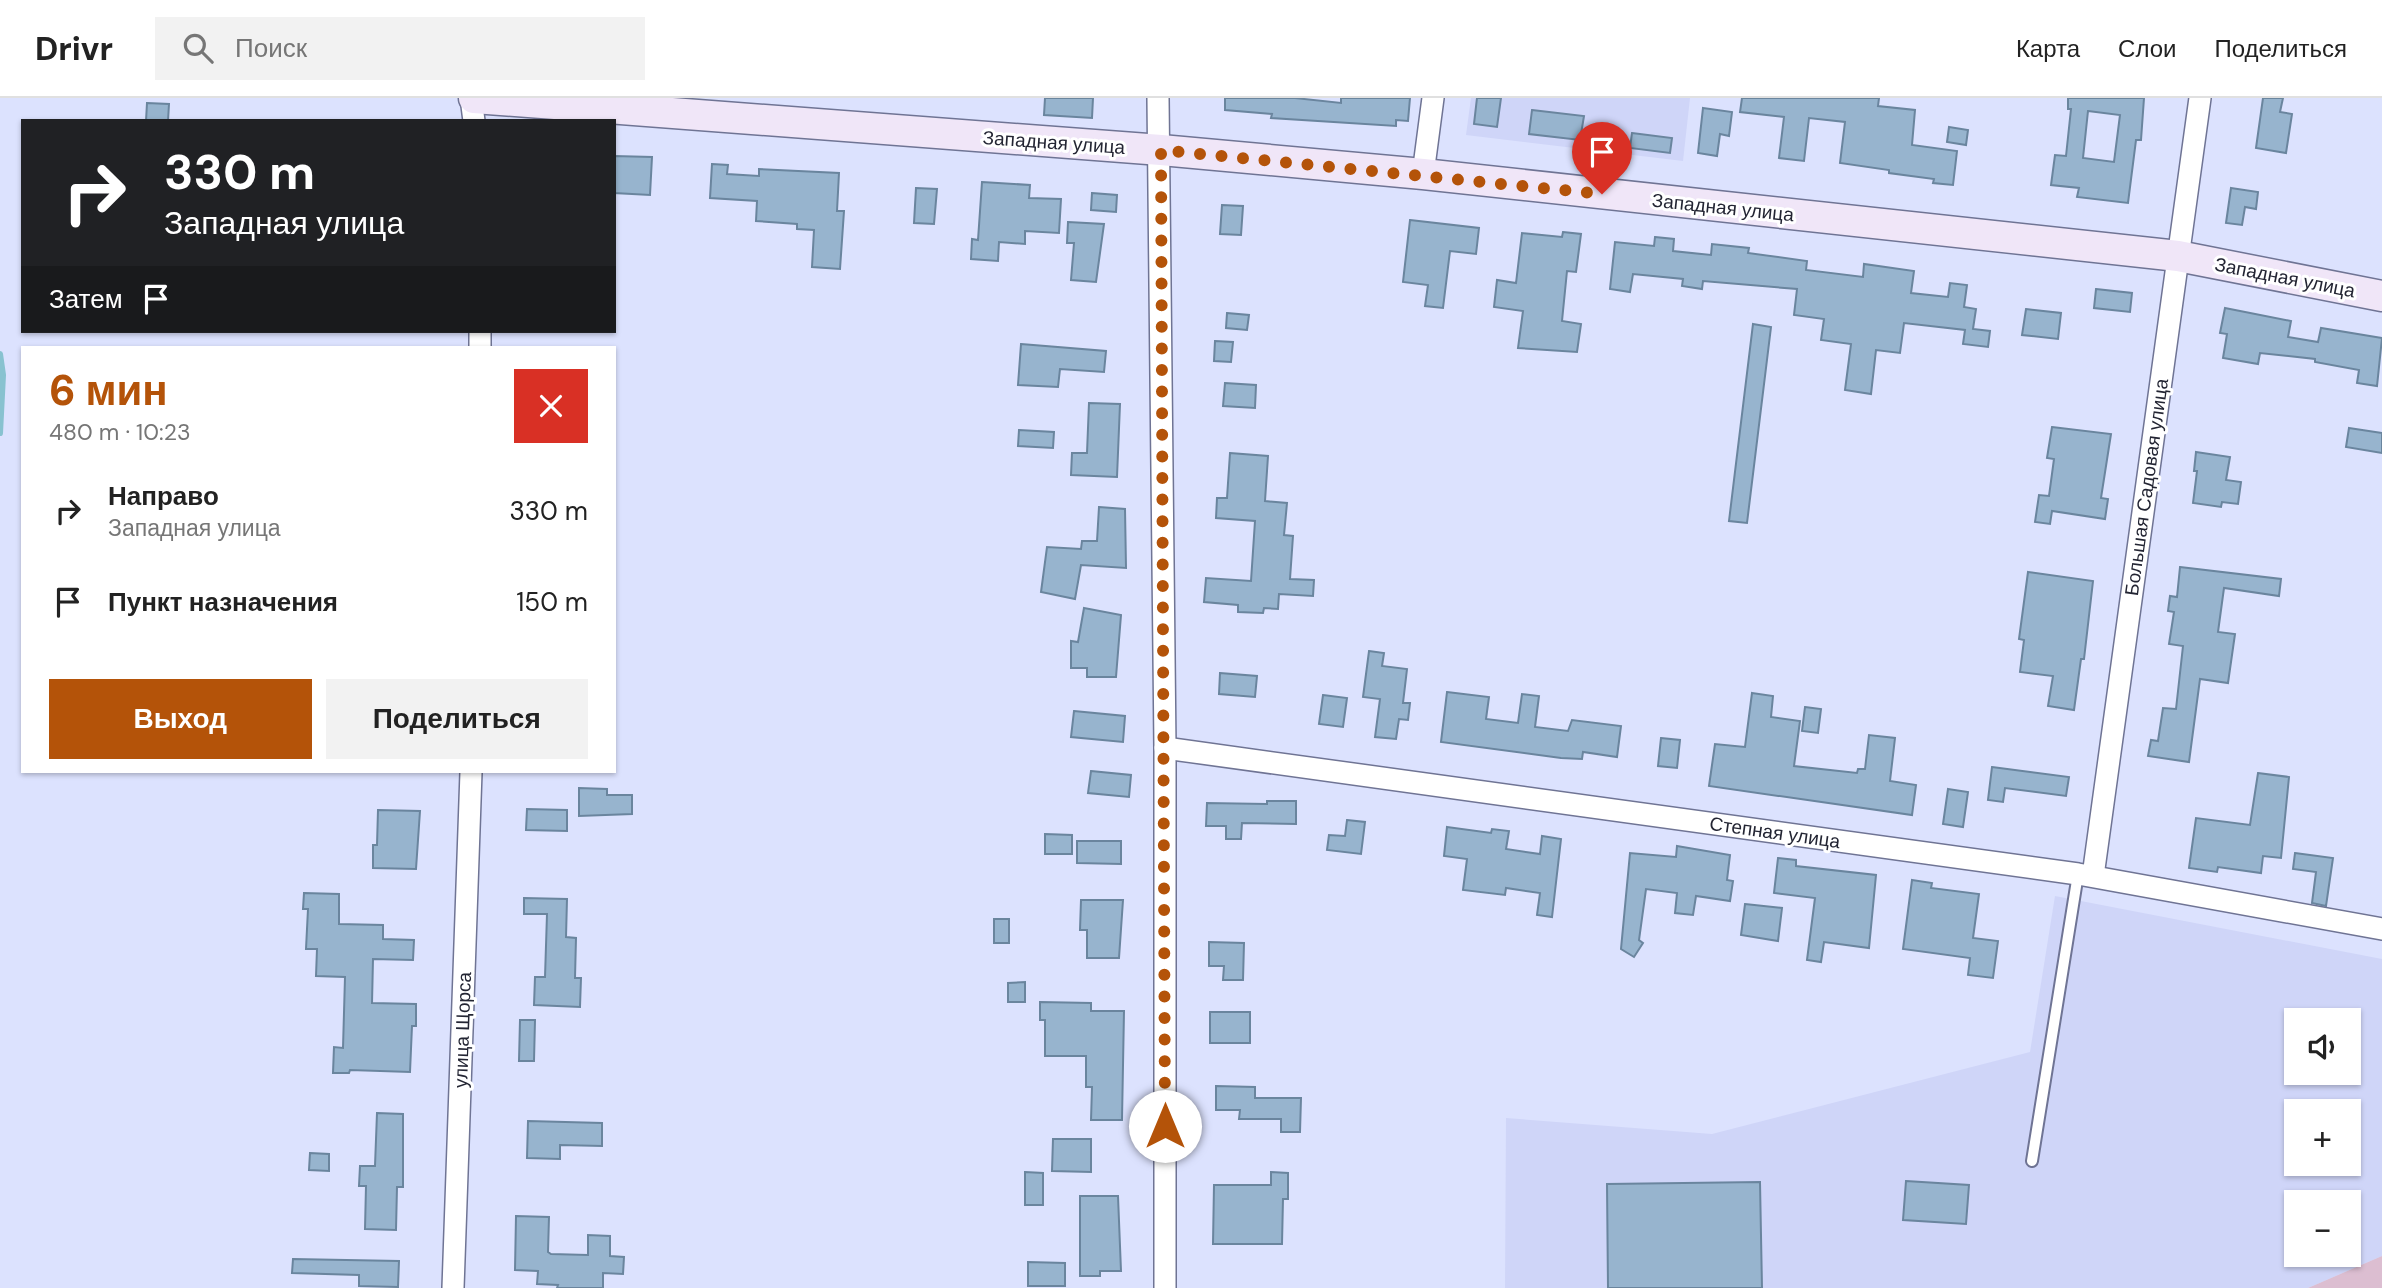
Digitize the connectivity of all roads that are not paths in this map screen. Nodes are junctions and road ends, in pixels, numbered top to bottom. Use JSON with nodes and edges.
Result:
{"nodes":[{"id":1,"x":472,"y":98,"type":"edge"},
{"id":2,"x":1158,"y":98,"type":"edge"},
{"id":3,"x":1433,"y":98,"type":"edge"},
{"id":4,"x":2200,"y":98,"type":"edge"},
{"id":5,"x":474,"y":119,"type":"edge"},
{"id":6,"x":1161,"y":150,"type":"junction"},
{"id":7,"x":1423,"y":174,"type":"junction"},
{"id":8,"x":2178,"y":256,"type":"junction"},
{"id":9,"x":2382,"y":296,"type":"edge"},
{"id":10,"x":1165,"y":748,"type":"junction"},
{"id":11,"x":471,"y":773,"type":"edge"},
{"id":12,"x":2085,"y":875,"type":"junction"},
{"id":13,"x":2382,"y":929,"type":"edge"},
{"id":14,"x":2032,"y":1161,"type":"dead end"},
{"id":15,"x":453,"y":1288,"type":"edge"},
{"id":16,"x":1165,"y":1288,"type":"edge"}],
"edges":[{"from":1,"to":5,"type":"street"},
{"from":1,"to":6,"type":"main road","name":"Западная улица"},
{"from":2,"to":6,"type":"street"},
{"from":3,"to":7,"type":"street"},
{"from":4,"to":8,"type":"street","name":"Большая Садовая улица"},
{"from":6,"to":7,"type":"main road","name":"Западная улица"},
{"from":6,"to":10,"type":"street"},
{"from":7,"to":8,"type":"main road","name":"Западная улица"},
{"from":8,"to":9,"type":"main road","name":"Западная улица"},
{"from":8,"to":12,"type":"street","name":"Большая Садовая улица"},
{"from":10,"to":12,"type":"street","name":"Степная улица"},
{"from":10,"to":16,"type":"street"},
{"from":11,"to":15,"type":"street","name":"улица Щорса"},
{"from":12,"to":13,"type":"street","name":"Степная улица"},
{"from":12,"to":14,"type":"lane"}]}
